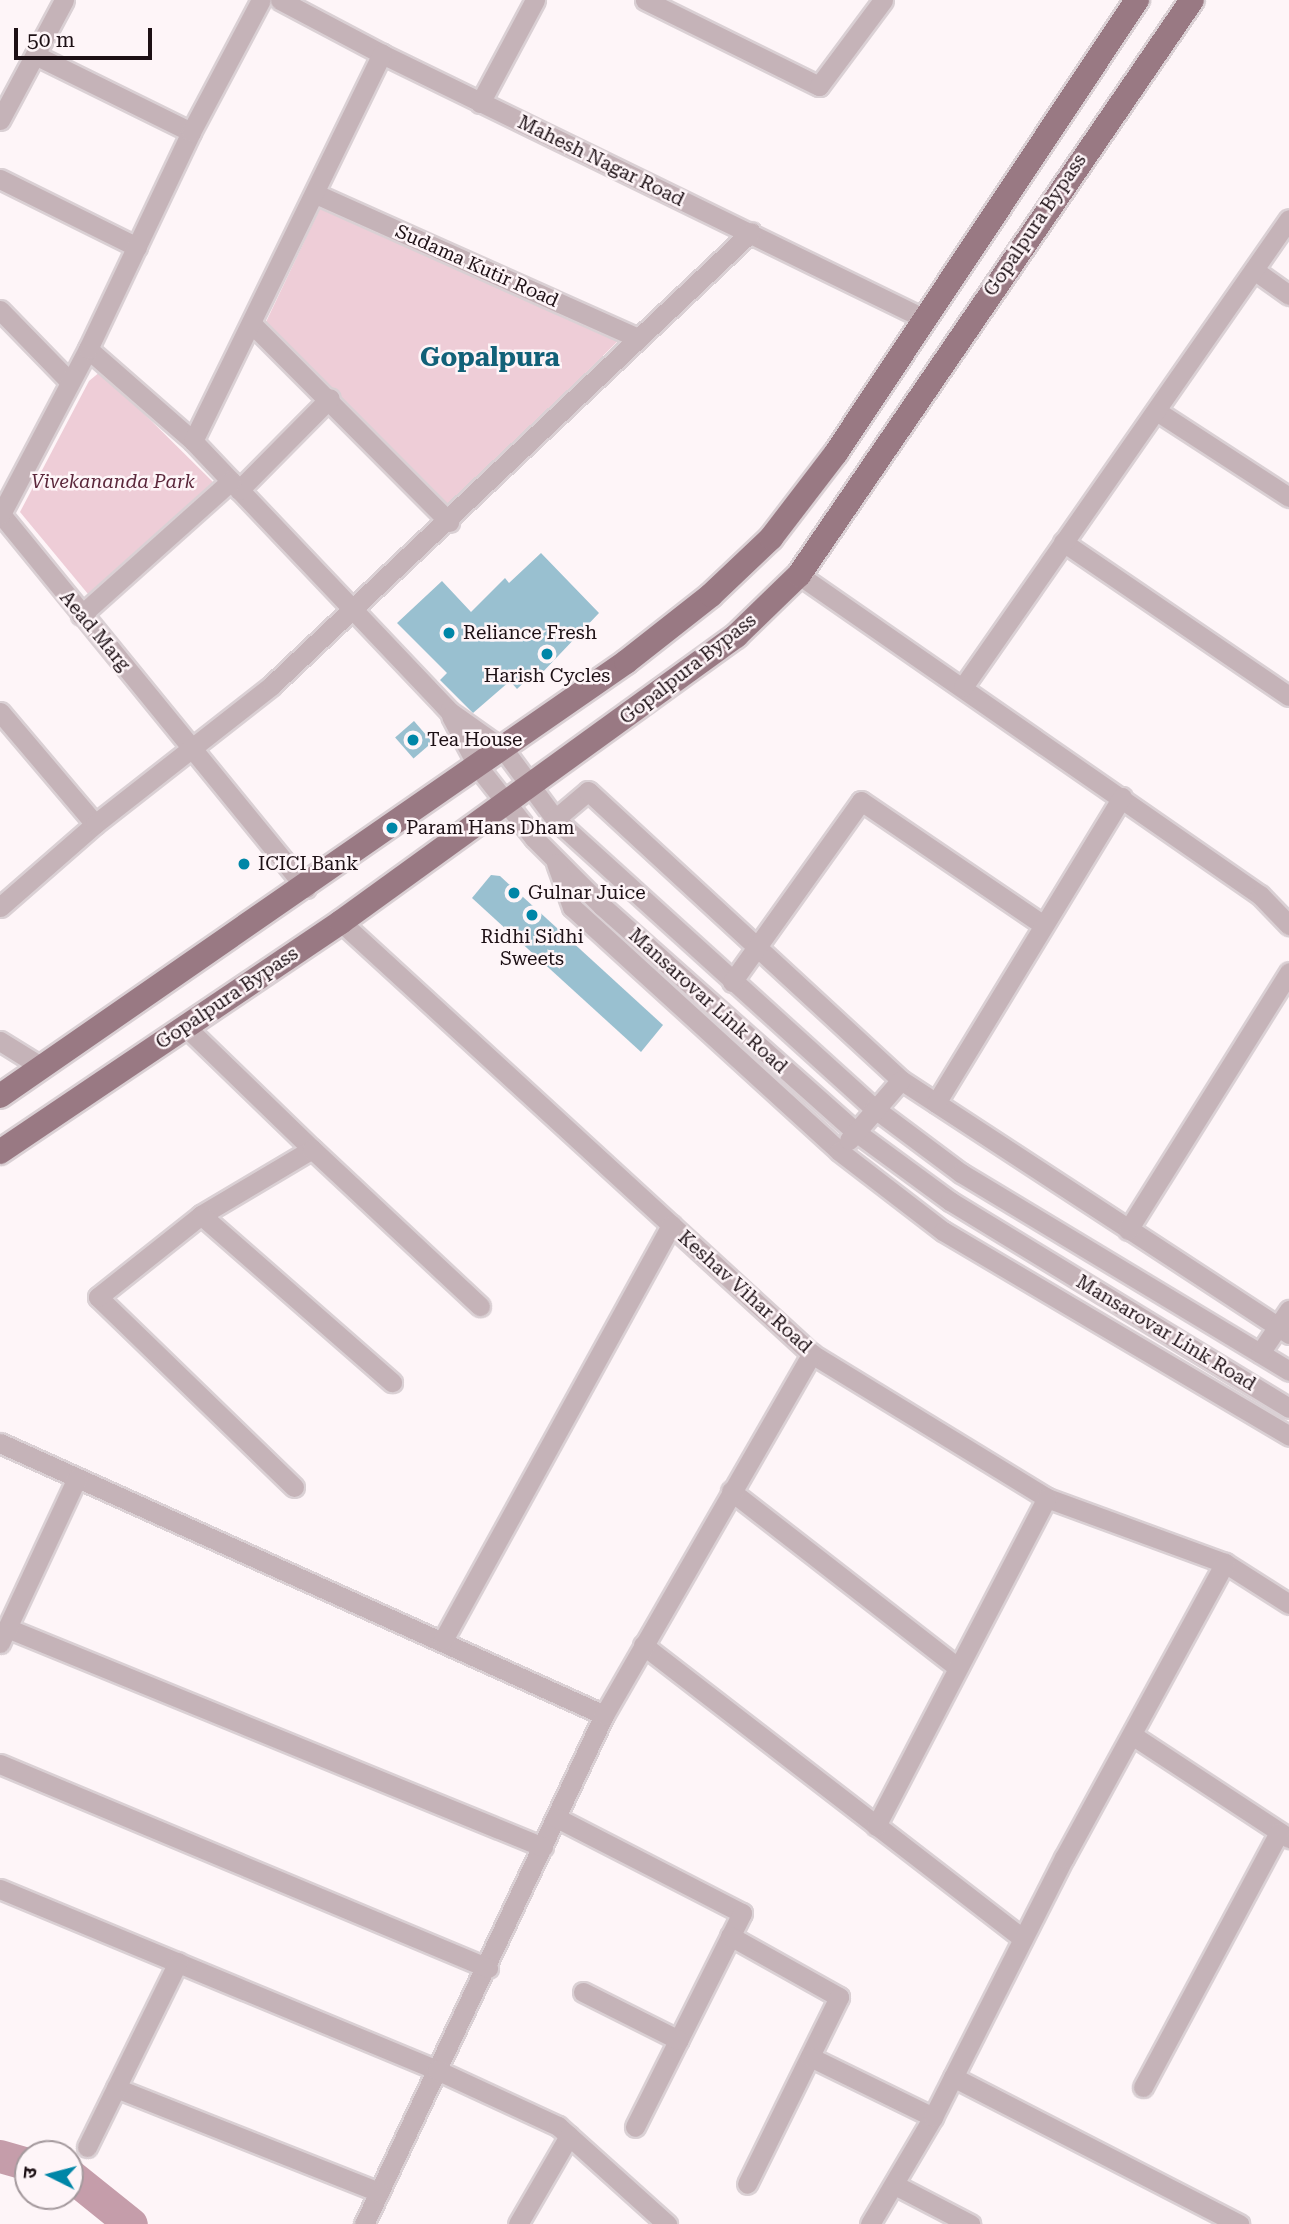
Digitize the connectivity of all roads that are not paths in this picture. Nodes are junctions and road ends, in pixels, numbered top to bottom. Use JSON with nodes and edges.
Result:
{"nodes":[{"id":1,"x":64,"y":0,"type":"edge"},
{"id":2,"x":261,"y":0,"type":"edge"},
{"id":3,"x":280,"y":0,"type":"edge"},
{"id":4,"x":535,"y":0,"type":"edge"},
{"id":5,"x":645,"y":0,"type":"edge"},
{"id":6,"x":883,"y":0,"type":"edge"},
{"id":7,"x":1137,"y":0,"type":"edge"},
{"id":8,"x":1192,"y":0,"type":"edge"},
{"id":9,"x":382,"y":54,"type":"junction"},
{"id":10,"x":35,"y":55,"type":"junction"},
{"id":11,"x":480,"y":103,"type":"junction"},
{"id":12,"x":0,"y":120,"type":"edge"},
{"id":13,"x":191,"y":132,"type":"junction"},
{"id":14,"x":0,"y":179,"type":"edge"},
{"id":15,"x":316,"y":194,"type":"junction"},
{"id":16,"x":1289,"y":219,"type":"edge"},
{"id":17,"x":751,"y":232,"type":"junction"},
{"id":18,"x":136,"y":247,"type":"junction"},
{"id":19,"x":1254,"y":270,"type":"junction"},
{"id":20,"x":1289,"y":295,"type":"edge"},
{"id":21,"x":0,"y":310,"type":"edge"},
{"id":22,"x":923,"y":318,"type":"junction"},
{"id":23,"x":253,"y":325,"type":"junction"},
{"id":24,"x":638,"y":338,"type":"junction"},
{"id":25,"x":88,"y":349,"type":"junction"},
{"id":26,"x":70,"y":382,"type":"junction"},
{"id":27,"x":330,"y":398,"type":"junction"},
{"id":28,"x":1158,"y":412,"type":"junction"},
{"id":29,"x":193,"y":441,"type":"junction"},
{"id":30,"x":235,"y":485,"type":"junction"},
{"id":31,"x":1289,"y":497,"type":"edge"},
{"id":32,"x":0,"y":514,"type":"edge"},
{"id":33,"x":449,"y":522,"type":"junction"},
{"id":34,"x":1063,"y":542,"type":"junction"},
{"id":35,"x":799,"y":575,"type":"junction"},
{"id":36,"x":354,"y":609,"type":"junction"},
{"id":37,"x":81,"y":615,"type":"junction"},
{"id":38,"x":963,"y":687,"type":"junction"},
{"id":39,"x":1289,"y":696,"type":"edge"},
{"id":40,"x":449,"y":711,"type":"junction"},
{"id":41,"x":0,"y":712,"type":"edge"},
{"id":42,"x":193,"y":747,"type":"junction"},
{"id":43,"x":504,"y":750,"type":"junction"},
{"id":44,"x":478,"y":767,"type":"junction"},
{"id":45,"x":530,"y":787,"type":"junction"},
{"id":46,"x":1122,"y":797,"type":"junction"},
{"id":47,"x":507,"y":803,"type":"junction"},
{"id":48,"x":555,"y":819,"type":"junction"},
{"id":49,"x":95,"y":824,"type":"junction"},
{"id":50,"x":555,"y":859,"type":"junction"},
{"id":51,"x":306,"y":888,"type":"junction"},
{"id":52,"x":2,"y":901,"type":"edge"},
{"id":53,"x":341,"y":922,"type":"junction"},
{"id":54,"x":1042,"y":924,"type":"junction"},
{"id":55,"x":1289,"y":925,"type":"edge"},
{"id":56,"x":759,"y":947,"type":"junction"},
{"id":57,"x":1289,"y":972,"type":"edge"},
{"id":58,"x":732,"y":982,"type":"junction"},
{"id":59,"x":186,"y":1027,"type":"junction"},
{"id":60,"x":0,"y":1041,"type":"edge"},
{"id":61,"x":42,"y":1067,"type":"junction"},
{"id":62,"x":901,"y":1080,"type":"junction"},
{"id":63,"x":0,"y":1096,"type":"edge"},
{"id":64,"x":936,"y":1103,"type":"junction"},
{"id":65,"x":874,"y":1108,"type":"junction"},
{"id":66,"x":856,"y":1132,"type":"junction"},
{"id":67,"x":312,"y":1149,"type":"junction"},
{"id":68,"x":839,"y":1151,"type":"junction"},
{"id":69,"x":0,"y":1152,"type":"edge"},
{"id":70,"x":201,"y":1215,"type":"junction"},
{"id":71,"x":671,"y":1225,"type":"junction"},
{"id":72,"x":1128,"y":1230,"type":"junction"},
{"id":73,"x":480,"y":1306,"type":"dead end"},
{"id":74,"x":1289,"y":1310,"type":"edge"},
{"id":75,"x":1283,"y":1330,"type":"edge"},
{"id":76,"x":1259,"y":1353,"type":"junction"},
{"id":77,"x":812,"y":1354,"type":"junction"},
{"id":78,"x":1289,"y":1371,"type":"edge"},
{"id":79,"x":392,"y":1382,"type":"dead end"},
{"id":80,"x":1284,"y":1405,"type":"edge"},
{"id":81,"x":1265,"y":1421,"type":"junction"},
{"id":82,"x":1289,"y":1436,"type":"edge"},
{"id":83,"x":0,"y":1443,"type":"edge"},
{"id":84,"x":77,"y":1478,"type":"junction"},
{"id":85,"x":294,"y":1487,"type":"dead end"},
{"id":86,"x":731,"y":1491,"type":"junction"},
{"id":87,"x":1047,"y":1498,"type":"junction"},
{"id":88,"x":1225,"y":1563,"type":"junction"},
{"id":89,"x":1289,"y":1604,"type":"edge"},
{"id":90,"x":4,"y":1636,"type":"edge"},
{"id":91,"x":443,"y":1640,"type":"junction"},
{"id":92,"x":643,"y":1646,"type":"junction"},
{"id":93,"x":957,"y":1667,"type":"junction"},
{"id":94,"x":604,"y":1715,"type":"junction"},
{"id":95,"x":1132,"y":1735,"type":"junction"},
{"id":96,"x":0,"y":1764,"type":"edge"},
{"id":97,"x":557,"y":1818,"type":"junction"},
{"id":98,"x":876,"y":1826,"type":"junction"},
{"id":99,"x":1284,"y":1835,"type":"edge"},
{"id":100,"x":543,"y":1847,"type":"junction"},
{"id":101,"x":0,"y":1889,"type":"edge"},
{"id":102,"x":730,"y":1936,"type":"junction"},
{"id":103,"x":1023,"y":1939,"type":"junction"},
{"id":104,"x":178,"y":1962,"type":"junction"},
{"id":105,"x":488,"y":1968,"type":"junction"},
{"id":106,"x":583,"y":1992,"type":"dead end"},
{"id":107,"x":679,"y":2040,"type":"junction"},
{"id":108,"x":810,"y":2057,"type":"junction"},
{"id":109,"x":437,"y":2070,"type":"junction"},
{"id":110,"x":953,"y":2077,"type":"junction"},
{"id":111,"x":1143,"y":2087,"type":"dead end"},
{"id":112,"x":116,"y":2088,"type":"junction"},
{"id":113,"x":933,"y":2118,"type":"junction"},
{"id":114,"x":635,"y":2127,"type":"dead end"},
{"id":115,"x":569,"y":2136,"type":"junction"},
{"id":116,"x":87,"y":2147,"type":"dead end"},
{"id":117,"x":747,"y":2184,"type":"dead end"},
{"id":118,"x":895,"y":2185,"type":"junction"},
{"id":119,"x":379,"y":2192,"type":"junction"},
{"id":120,"x":364,"y":2224,"type":"edge"},
{"id":121,"x":518,"y":2224,"type":"edge"},
{"id":122,"x":667,"y":2224,"type":"edge"},
{"id":123,"x":870,"y":2224,"type":"edge"},
{"id":124,"x":970,"y":2224,"type":"edge"},
{"id":125,"x":1239,"y":2224,"type":"edge"}],
"edges":[{"from":1,"to":10,"type":"street"},
{"from":2,"to":13,"type":"street"},
{"from":3,"to":9,"type":"street","name":"Mahesh Nagar Road"},
{"from":4,"to":11,"type":"street"},
{"from":5,"to":6,"type":"street"},
{"from":7,"to":22,"type":"main road","name":"Gopalpura Bypass"},
{"from":8,"to":35,"type":"main road","name":"Gopalpura Bypass"},
{"from":9,"to":11,"type":"street","name":"Mahesh Nagar Road"},
{"from":9,"to":15,"type":"street"},
{"from":10,"to":12,"type":"street"},
{"from":10,"to":13,"type":"street"},
{"from":11,"to":17,"type":"street","name":"Mahesh Nagar Road"},
{"from":13,"to":18,"type":"street"},
{"from":14,"to":18,"type":"street"},
{"from":15,"to":23,"type":"street"},
{"from":15,"to":24,"type":"street","name":"Sudama Kutir Road"},
{"from":16,"to":19,"type":"street"},
{"from":17,"to":22,"type":"street","name":"Mahesh Nagar Road"},
{"from":17,"to":24,"type":"street"},
{"from":18,"to":25,"type":"street"},
{"from":19,"to":20,"type":"street"},
{"from":19,"to":28,"type":"street"},
{"from":21,"to":26,"type":"street"},
{"from":22,"to":43,"type":"main road","name":"Gopalpura Bypass"},
{"from":23,"to":27,"type":"street"},
{"from":23,"to":29,"type":"street"},
{"from":24,"to":33,"type":"street"},
{"from":25,"to":26,"type":"street"},
{"from":25,"to":29,"type":"street"},
{"from":26,"to":32,"type":"street"},
{"from":27,"to":30,"type":"street"},
{"from":27,"to":33,"type":"street"},
{"from":28,"to":31,"type":"street"},
{"from":28,"to":34,"type":"street"},
{"from":29,"to":30,"type":"street"},
{"from":30,"to":36,"type":"street"},
{"from":30,"to":37,"type":"street"},
{"from":32,"to":37,"type":"street","name":"Aead Marg"},
{"from":33,"to":36,"type":"street"},
{"from":34,"to":38,"type":"street"},
{"from":34,"to":39,"type":"street"},
{"from":35,"to":38,"type":"street"},
{"from":35,"to":45,"type":"main road","name":"Gopalpura Bypass"},
{"from":36,"to":40,"type":"street"},
{"from":36,"to":42,"type":"street"},
{"from":37,"to":42,"type":"street","name":"Aead Marg"},
{"from":38,"to":46,"type":"street"},
{"from":40,"to":43,"type":"street","name":"Mansarovar Link Road"},
{"from":40,"to":44,"type":"street","name":"Mansarovar Link Road"},
{"from":41,"to":49,"type":"street"},
{"from":42,"to":49,"type":"street"},
{"from":42,"to":51,"type":"street","name":"Aead Marg"},
{"from":43,"to":44,"type":"main road","name":"Gopalpura Bypass"},
{"from":43,"to":45,"type":"street","name":"Mansarovar Link Road"},
{"from":44,"to":47,"type":"street","name":"Mansarovar Link Road"},
{"from":44,"to":51,"type":"main road","name":"Gopalpura Bypass"},
{"from":45,"to":47,"type":"main road","name":"Gopalpura Bypass"},
{"from":45,"to":48,"type":"street","name":"Mansarovar Link Road"},
{"from":46,"to":54,"type":"street"},
{"from":46,"to":55,"type":"street"},
{"from":47,"to":50,"type":"street","name":"Mansarovar Link Road"},
{"from":47,"to":53,"type":"main road","name":"Gopalpura Bypass"},
{"from":48,"to":56,"type":"street"},
{"from":48,"to":58,"type":"street","name":"Mansarovar Link Road"},
{"from":49,"to":52,"type":"street"},
{"from":50,"to":66,"type":"street","name":"Mansarovar Link Road"},
{"from":50,"to":68,"type":"street"},
{"from":51,"to":61,"type":"main road","name":"Gopalpura Bypass"},
{"from":53,"to":59,"type":"main road","name":"Gopalpura Bypass"},
{"from":53,"to":71,"type":"street","name":"Keshav Vihar Road"},
{"from":54,"to":56,"type":"street"},
{"from":54,"to":64,"type":"street"},
{"from":56,"to":58,"type":"street"},
{"from":56,"to":62,"type":"street"},
{"from":57,"to":72,"type":"street"},
{"from":58,"to":65,"type":"street","name":"Mansarovar Link Road"},
{"from":59,"to":67,"type":"street"},
{"from":59,"to":69,"type":"main road","name":"Gopalpura Bypass"},
{"from":60,"to":61,"type":"street"},
{"from":61,"to":63,"type":"main road","name":"Gopalpura Bypass"},
{"from":62,"to":64,"type":"street"},
{"from":62,"to":65,"type":"street"},
{"from":64,"to":72,"type":"street"},
{"from":65,"to":66,"type":"street"},
{"from":65,"to":76,"type":"street","name":"Mansarovar Link Road"},
{"from":66,"to":68,"type":"street"},
{"from":66,"to":80,"type":"street","name":"Mansarovar Link Road"},
{"from":67,"to":70,"type":"street"},
{"from":67,"to":73,"type":"street"},
{"from":68,"to":81,"type":"street"},
{"from":70,"to":79,"type":"street"},
{"from":70,"to":85,"type":"street"},
{"from":71,"to":77,"type":"street","name":"Keshav Vihar Road"},
{"from":71,"to":91,"type":"street"},
{"from":72,"to":75,"type":"street"},
{"from":74,"to":75,"type":"street"},
{"from":75,"to":76,"type":"street"},
{"from":76,"to":78,"type":"street","name":"Mansarovar Link Road"},
{"from":77,"to":86,"type":"street"},
{"from":77,"to":87,"type":"street","name":"Keshav Vihar Road"},
{"from":80,"to":81,"type":"street"},
{"from":81,"to":82,"type":"street"},
{"from":83,"to":84,"type":"street"},
{"from":84,"to":90,"type":"street"},
{"from":84,"to":91,"type":"street"},
{"from":86,"to":92,"type":"street"},
{"from":86,"to":93,"type":"street"},
{"from":87,"to":88,"type":"street","name":"Keshav Vihar Road"},
{"from":87,"to":93,"type":"street"},
{"from":88,"to":89,"type":"street","name":"Keshav Vihar Road"},
{"from":88,"to":95,"type":"street"},
{"from":90,"to":100,"type":"street"},
{"from":91,"to":94,"type":"street"},
{"from":92,"to":94,"type":"street"},
{"from":92,"to":98,"type":"street"},
{"from":93,"to":98,"type":"street"},
{"from":94,"to":97,"type":"street"},
{"from":95,"to":99,"type":"street"},
{"from":95,"to":103,"type":"street"},
{"from":96,"to":105,"type":"street"},
{"from":97,"to":100,"type":"street"},
{"from":97,"to":102,"type":"street"},
{"from":98,"to":103,"type":"street"},
{"from":99,"to":111,"type":"street"},
{"from":100,"to":105,"type":"street"},
{"from":101,"to":104,"type":"street"},
{"from":102,"to":107,"type":"street"},
{"from":102,"to":108,"type":"street"},
{"from":103,"to":110,"type":"street"},
{"from":104,"to":109,"type":"street"},
{"from":104,"to":112,"type":"street"},
{"from":105,"to":109,"type":"street"},
{"from":106,"to":107,"type":"street"},
{"from":107,"to":114,"type":"street"},
{"from":108,"to":113,"type":"street"},
{"from":108,"to":117,"type":"street"},
{"from":109,"to":115,"type":"street"},
{"from":109,"to":119,"type":"street"},
{"from":110,"to":113,"type":"street"},
{"from":110,"to":125,"type":"street"},
{"from":112,"to":116,"type":"street"},
{"from":112,"to":119,"type":"street"},
{"from":113,"to":118,"type":"street"},
{"from":115,"to":121,"type":"street"},
{"from":115,"to":122,"type":"street"},
{"from":118,"to":123,"type":"street"},
{"from":118,"to":124,"type":"street"},
{"from":119,"to":120,"type":"street"}]}
